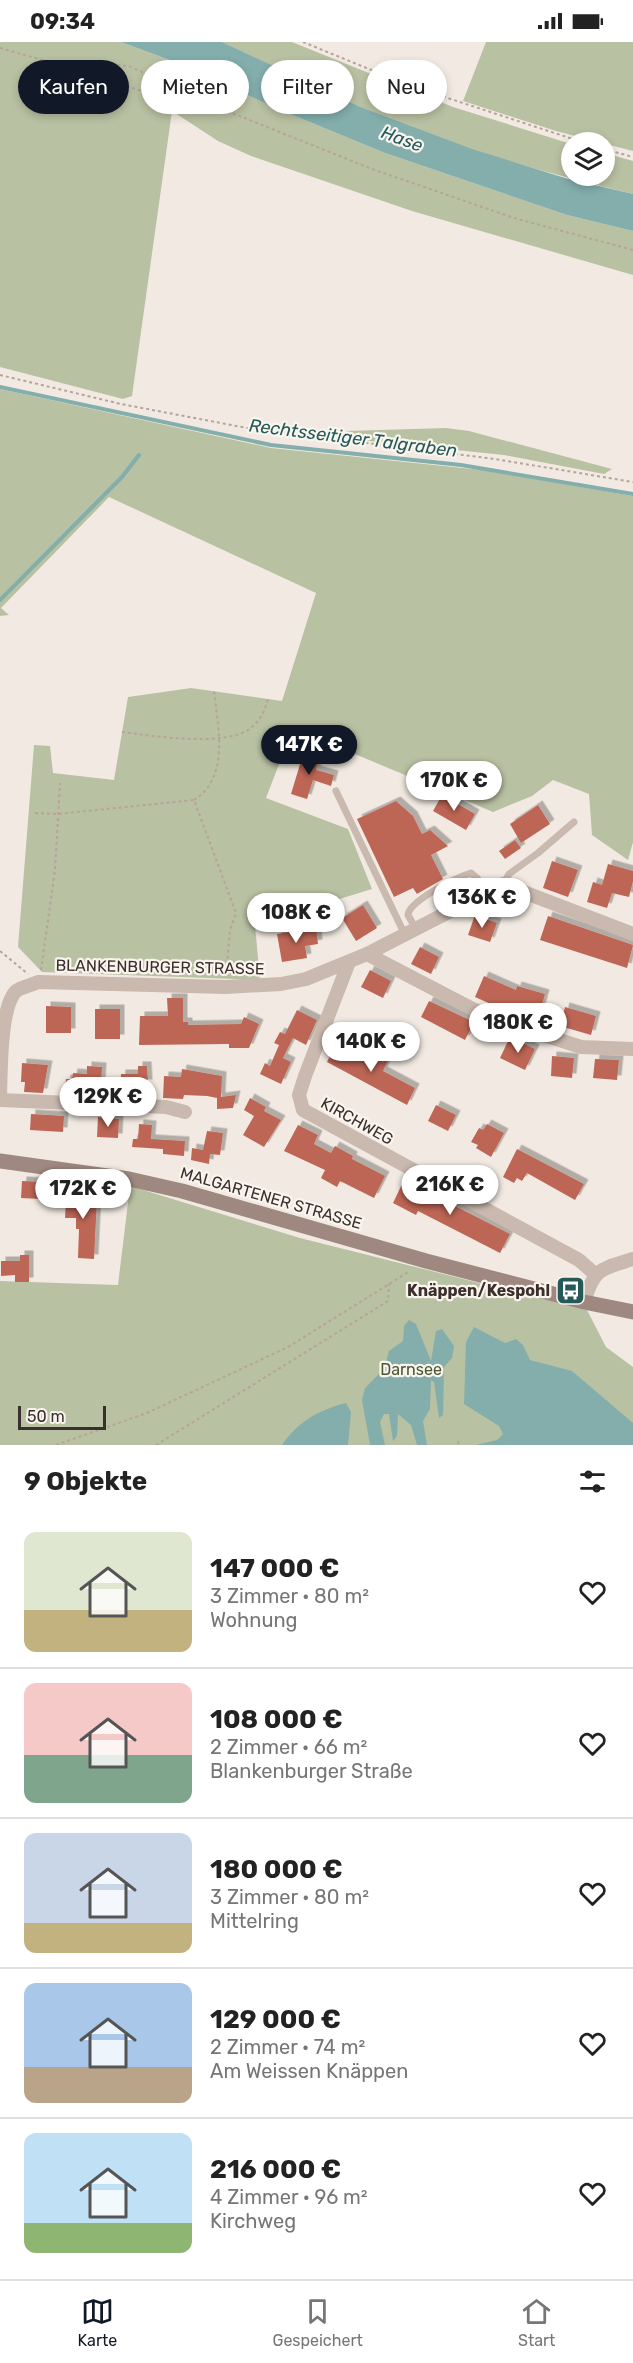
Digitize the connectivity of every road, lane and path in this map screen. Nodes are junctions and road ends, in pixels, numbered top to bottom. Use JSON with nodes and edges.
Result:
{"nodes":[{"id":1,"x":303,"y":42,"type":"edge"},
{"id":2,"x":0,"y":48,"type":"edge"},
{"id":3,"x":40,"y":60,"type":"edge"},
{"id":4,"x":129,"y":66,"type":"edge"},
{"id":5,"x":561,"y":135,"type":"edge"},
{"id":6,"x":615,"y":152,"type":"edge"},
{"id":7,"x":633,"y":157,"type":"edge"},
{"id":8,"x":633,"y":250,"type":"edge"},
{"id":9,"x":0,"y":375,"type":"edge"},
{"id":10,"x":633,"y":482,"type":"edge"},
{"id":11,"x":214,"y":692,"type":"dead end"},
{"id":12,"x":268,"y":699,"type":"dead end"},
{"id":13,"x":122,"y":732,"type":"dead end"},
{"id":14,"x":219,"y":737,"type":"junction"},
{"id":15,"x":60,"y":783,"type":"dead end"},
{"id":16,"x":336,"y":791,"type":"dead end"},
{"id":17,"x":194,"y":800,"type":"junction"},
{"id":18,"x":35,"y":813,"type":"dead end"},
{"id":19,"x":57,"y":814,"type":"junction"},
{"id":20,"x":574,"y":822,"type":"dead end"},
{"id":21,"x":503,"y":884,"type":"junction"},
{"id":22,"x":486,"y":891,"type":"junction"},
{"id":23,"x":411,"y":932,"type":"junction"},
{"id":24,"x":633,"y":934,"type":"edge"},
{"id":25,"x":0,"y":951,"type":"edge"},
{"id":26,"x":367,"y":954,"type":"junction"},
{"id":27,"x":349,"y":962,"type":"junction"},
{"id":28,"x":38,"y":982,"type":"junction"},
{"id":29,"x":226,"y":987,"type":"junction"},
{"id":30,"x":633,"y":1049,"type":"edge"},
{"id":31,"x":0,"y":1096,"type":"edge"},
{"id":32,"x":0,"y":1100,"type":"edge"},
{"id":33,"x":185,"y":1112,"type":"dead end"},
{"id":34,"x":0,"y":1161,"type":"edge"},
{"id":35,"x":633,"y":1259,"type":"edge"},
{"id":36,"x":426,"y":1261,"type":"junction"},
{"id":37,"x":595,"y":1274,"type":"junction"},
{"id":38,"x":389,"y":1284,"type":"junction"},
{"id":39,"x":584,"y":1302,"type":"junction"},
{"id":40,"x":633,"y":1312,"type":"edge"},
{"id":41,"x":56,"y":1445,"type":"edge"},
{"id":42,"x":156,"y":1445,"type":"edge"}],
"edges":[{"from":1,"to":5,"type":"path"},
{"from":2,"to":3,"type":"path"},
{"from":4,"to":8,"type":"path"},
{"from":6,"to":7,"type":"path"},
{"from":9,"to":10,"type":"path"},
{"from":11,"to":14,"type":"path"},
{"from":12,"to":14,"type":"path"},
{"from":13,"to":14,"type":"path"},
{"from":14,"to":17,"type":"path"},
{"from":15,"to":19,"type":"path"},
{"from":16,"to":23,"type":"lane"},
{"from":17,"to":19,"type":"path"},
{"from":17,"to":29,"type":"path"},
{"from":18,"to":19,"type":"path"},
{"from":19,"to":28,"type":"path"},
{"from":20,"to":21,"type":"lane"},
{"from":21,"to":22,"type":"street","name":"BLANKENBURGER STRASSE"},
{"from":21,"to":24,"type":"street"},
{"from":22,"to":23,"type":"street","name":"BLANKENBURGER STRASSE"},
{"from":22,"to":23,"type":"lane"},
{"from":23,"to":26,"type":"street","name":"BLANKENBURGER STRASSE"},
{"from":25,"to":28,"type":"path"},
{"from":26,"to":27,"type":"street","name":"BLANKENBURGER STRASSE"},
{"from":26,"to":30,"type":"street"},
{"from":27,"to":29,"type":"street","name":"BLANKENBURGER STRASSE"},
{"from":27,"to":37,"type":"street","name":"KIRCHWEG"},
{"from":28,"to":29,"type":"street","name":"BLANKENBURGER STRASSE"},
{"from":28,"to":31,"type":"street","name":"BLANKENBURGER STRASSE"},
{"from":32,"to":33,"type":"street"},
{"from":34,"to":36,"type":"street","name":"MALGARTENER STRASSE"},
{"from":35,"to":37,"type":"street"},
{"from":36,"to":38,"type":"path"},
{"from":36,"to":39,"type":"street","name":"MALGARTENER STRASSE"},
{"from":37,"to":39,"type":"street"},
{"from":38,"to":41,"type":"path"},
{"from":38,"to":42,"type":"path"},
{"from":39,"to":40,"type":"street","name":"MALGARTENER STRASSE"}]}
